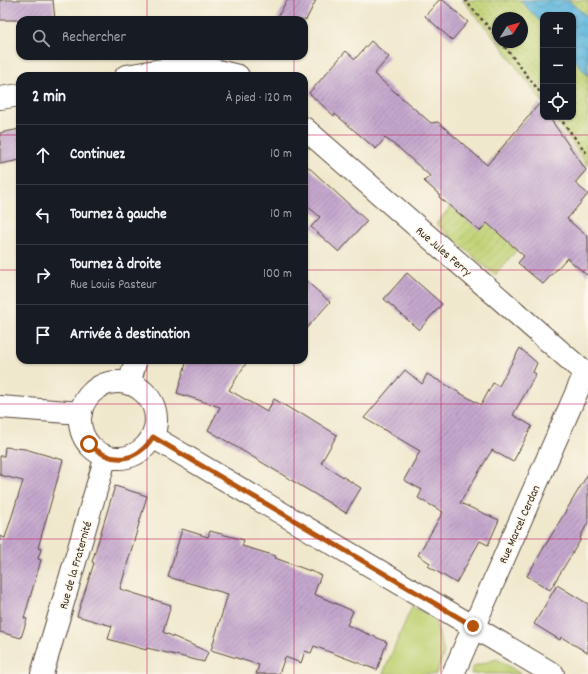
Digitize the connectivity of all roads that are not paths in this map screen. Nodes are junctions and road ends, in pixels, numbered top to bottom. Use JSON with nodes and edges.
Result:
{"nodes":[{"id":1,"x":150,"y":72,"type":"edge"},
{"id":2,"x":209,"y":72,"type":"edge"},
{"id":3,"x":16,"y":96,"type":"edge"},
{"id":4,"x":0,"y":98,"type":"edge"},
{"id":5,"x":308,"y":132,"type":"edge"},
{"id":6,"x":135,"y":364,"type":"edge"},
{"id":7,"x":585,"y":374,"type":"joint"},
{"id":8,"x":129,"y":384,"type":"junction"},
{"id":9,"x":0,"y":407,"type":"edge"},
{"id":10,"x":81,"y":413,"type":"junction"},
{"id":11,"x":153,"y":437,"type":"junction"},
{"id":12,"x":106,"y":456,"type":"junction"},
{"id":13,"x":473,"y":626,"type":"junction"},
{"id":14,"x":42,"y":674,"type":"edge"},
{"id":15,"x":453,"y":674,"type":"edge"},
{"id":16,"x":553,"y":674,"type":"edge"}],
"edges":[{"from":1,"to":2,"type":"street"},
{"from":3,"to":4,"type":"street"},
{"from":5,"to":7,"type":"street","name":"Rue Jules Ferry"},
{"from":6,"to":8,"type":"street"},
{"from":7,"to":13,"type":"street","name":"Rue Marcel Cerdan"},
{"from":8,"to":10,"type":"street"},
{"from":8,"to":11,"type":"street"},
{"from":9,"to":10,"type":"street"},
{"from":10,"to":12,"type":"street"},
{"from":11,"to":12,"type":"street"},
{"from":11,"to":13,"type":"street"},
{"from":12,"to":14,"type":"street","name":"Rue de la Fraternité"},
{"from":13,"to":15,"type":"street","name":"Rue Marcel Cerdan"},
{"from":13,"to":16,"type":"street"}]}
